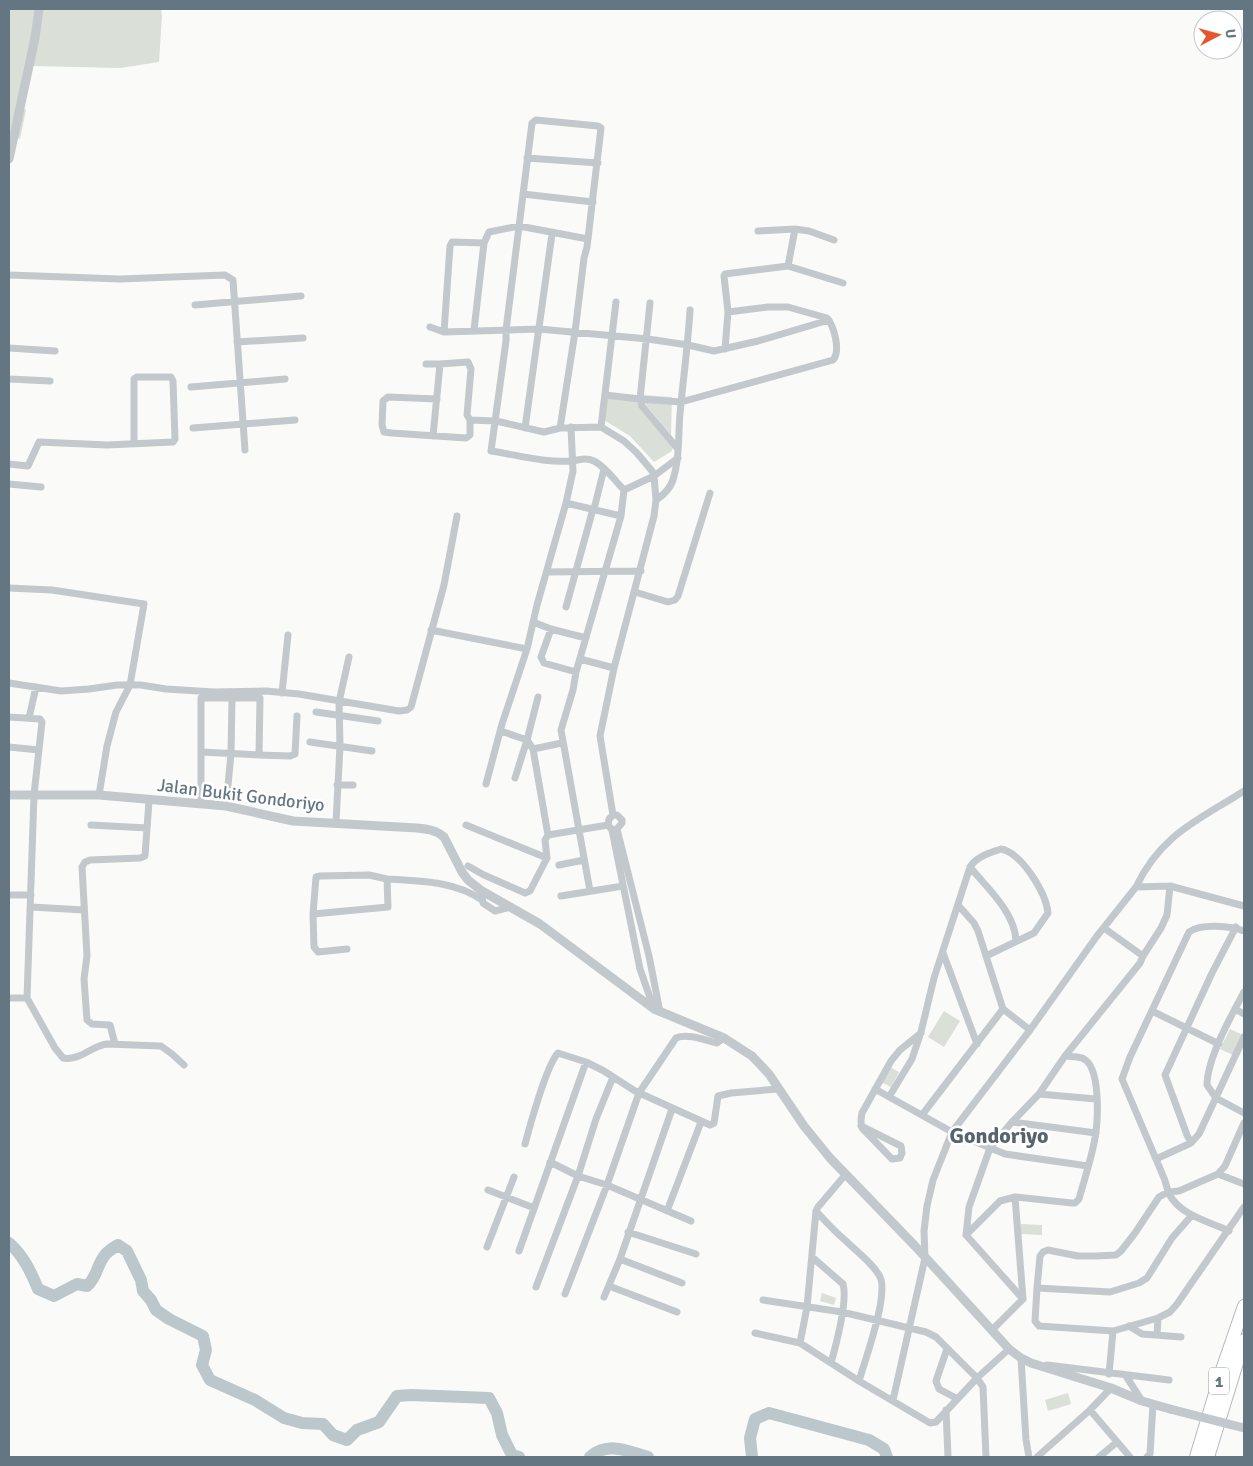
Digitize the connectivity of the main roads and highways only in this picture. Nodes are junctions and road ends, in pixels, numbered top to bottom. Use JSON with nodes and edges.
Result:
{"nodes":[{"id":1,"x":1244,"y":1306,"type":"edge"},
{"id":2,"x":1244,"y":1340,"type":"edge"},
{"id":3,"x":1196,"y":1457,"type":"edge"},
{"id":4,"x":1208,"y":1457,"type":"edge"}],
"edges":[{"from":1,"to":3,"type":"highway","number":"1"},
{"from":2,"to":4,"type":"highway","number":"1"}]}
